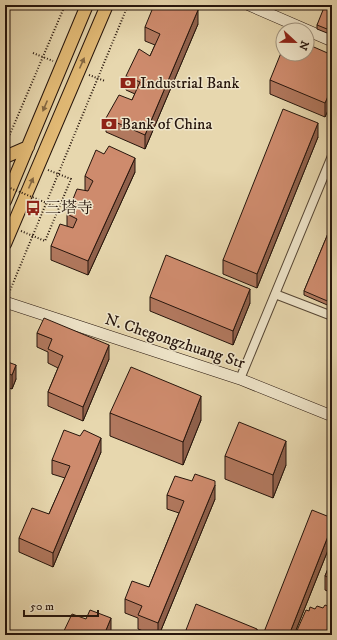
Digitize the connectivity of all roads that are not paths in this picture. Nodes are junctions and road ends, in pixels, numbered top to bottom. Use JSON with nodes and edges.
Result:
{"nodes":[{"id":1,"x":87,"y":5,"type":"edge"},
{"id":2,"x":107,"y":5,"type":"edge"},
{"id":3,"x":249,"y":5,"type":"edge"},
{"id":4,"x":271,"y":9,"type":"edge"},
{"id":5,"x":332,"y":41,"type":"edge"},
{"id":6,"x":28,"y":147,"type":"junction"},
{"id":7,"x":332,"y":156,"type":"edge"},
{"id":8,"x":5,"y":157,"type":"edge"},
{"id":9,"x":5,"y":201,"type":"edge"},
{"id":10,"x":5,"y":244,"type":"edge"},
{"id":11,"x":275,"y":294,"type":"junction"},
{"id":12,"x":5,"y":302,"type":"edge"},
{"id":13,"x":332,"y":316,"type":"edge"},
{"id":14,"x":240,"y":379,"type":"junction"},
{"id":15,"x":332,"y":416,"type":"edge"}],
"edges":[{"from":1,"to":6,"type":"main road","one_way":true},
{"from":10,"to":2,"type":"main road","one_way":true},
{"from":3,"to":4,"type":"street"},
{"from":4,"to":5,"type":"street"},
{"from":6,"to":8,"type":"main road"},
{"from":6,"to":9,"type":"main road"},
{"from":7,"to":11,"type":"street"},
{"from":11,"to":13,"type":"street"},
{"from":11,"to":14,"type":"street"},
{"from":12,"to":14,"type":"street","name":"N. Chegongzhuang Str"},
{"from":14,"to":15,"type":"street","name":"N. Chegongzhuang Str"}]}
